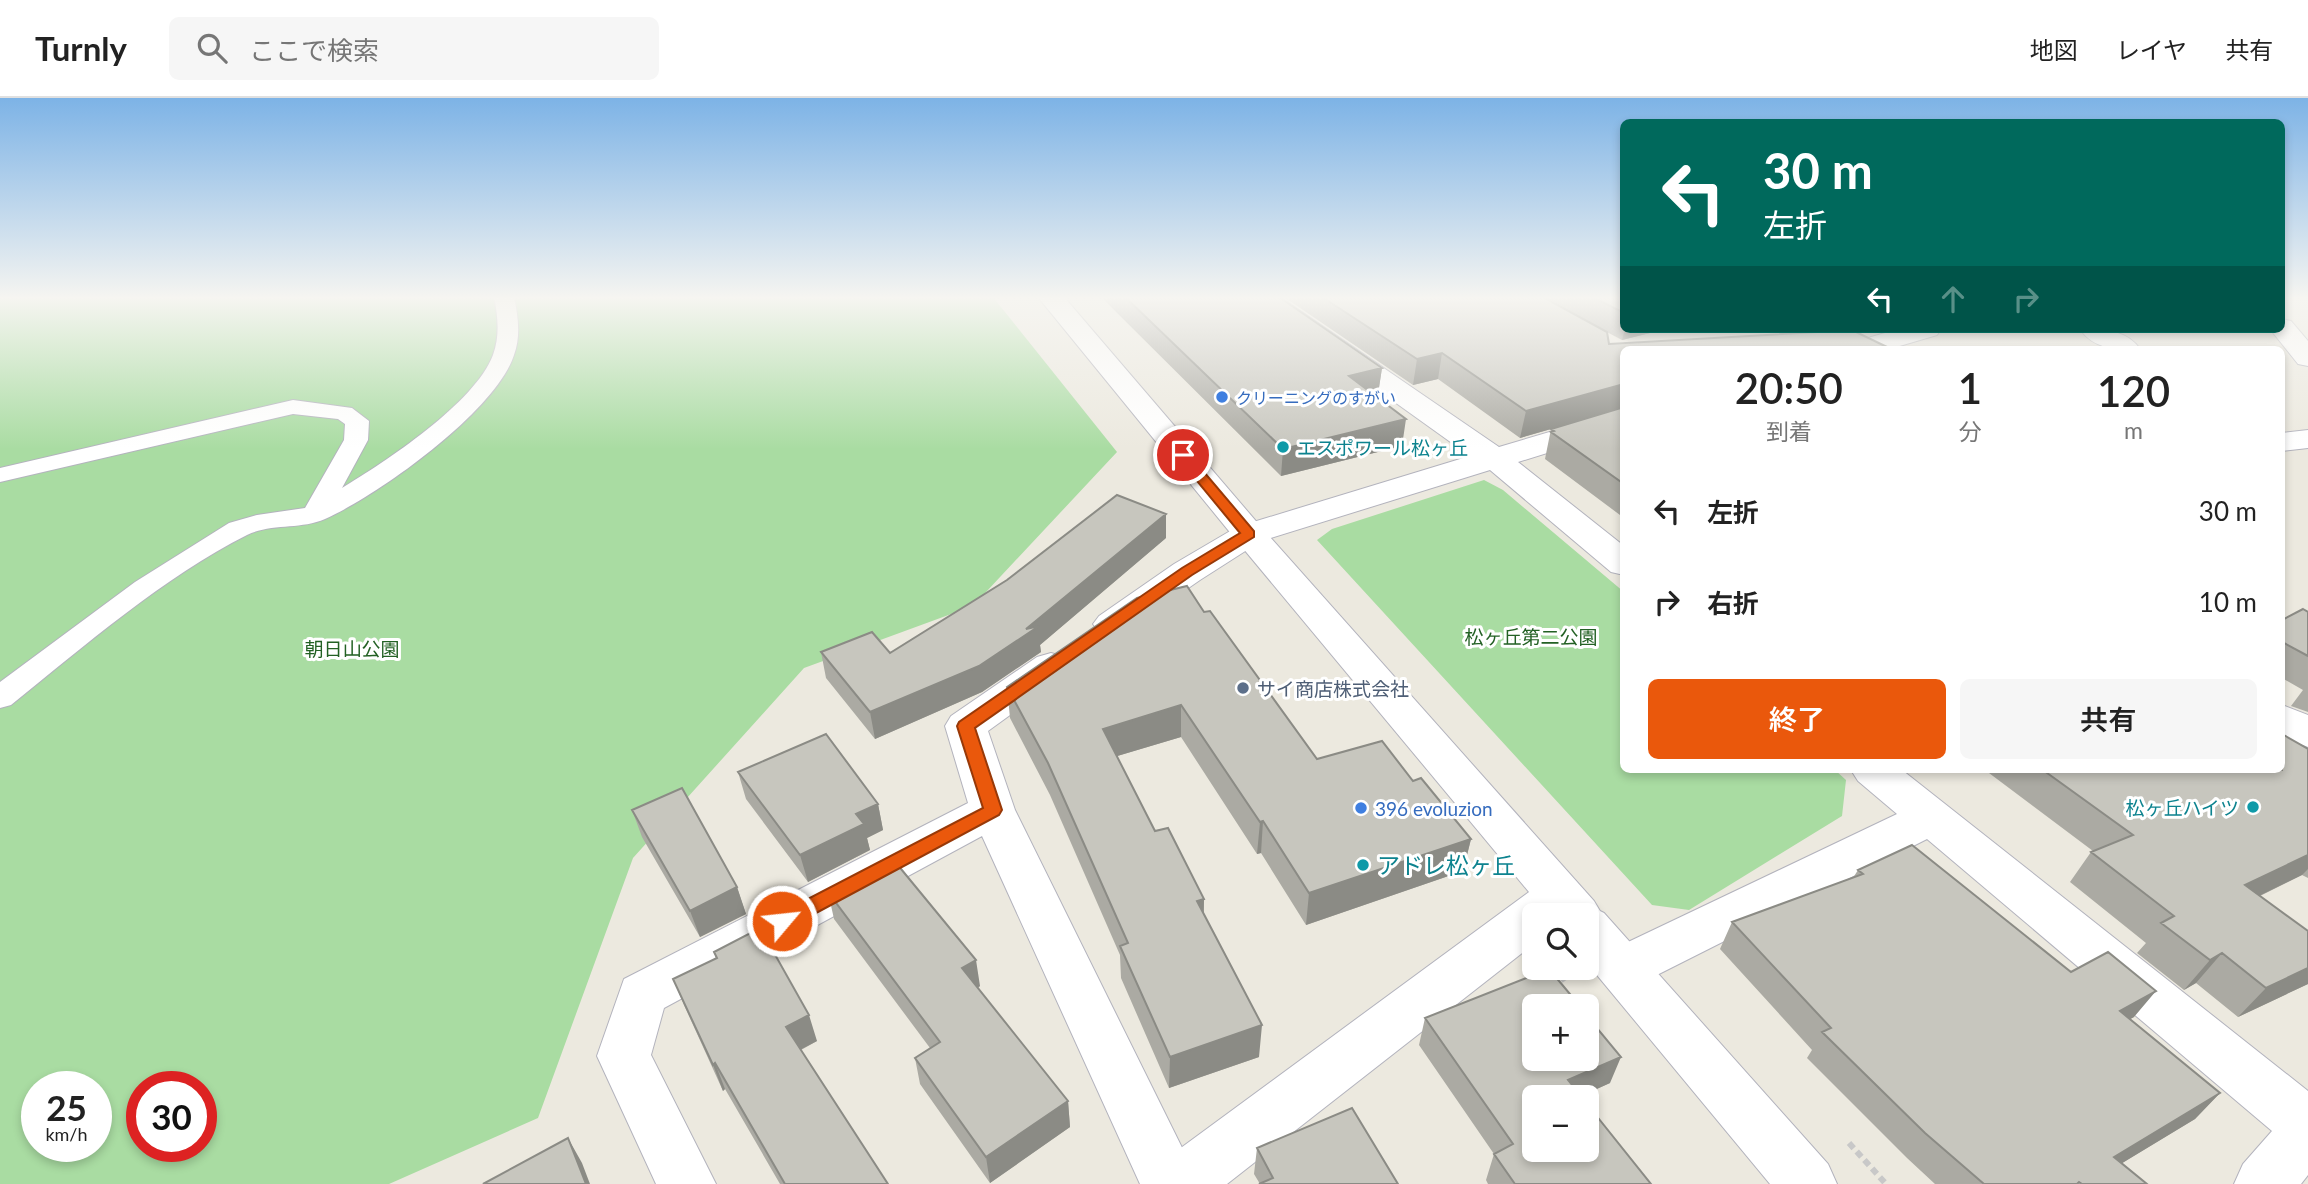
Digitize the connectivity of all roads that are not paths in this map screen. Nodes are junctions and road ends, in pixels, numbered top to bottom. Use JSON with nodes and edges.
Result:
{"nodes":[{"id":1,"x":504,"y":348,"type":"edge"},
{"id":2,"x":1093,"y":348,"type":"edge"},
{"id":3,"x":1336,"y":348,"type":"edge"},
{"id":4,"x":1620,"y":420,"type":"edge"},
{"id":5,"x":2308,"y":439,"type":"edge"},
{"id":6,"x":2285,"y":442,"type":"edge"},
{"id":7,"x":1494,"y":458,"type":"junction"},
{"id":8,"x":0,"y":475,"type":"edge"},
{"id":9,"x":314,"y":514,"type":"junction"},
{"id":10,"x":1249,"y":534,"type":"junction"},
{"id":11,"x":1620,"y":561,"type":"edge"},
{"id":12,"x":0,"y":698,"type":"edge"},
{"id":13,"x":2285,"y":721,"type":"edge"},
{"id":14,"x":2308,"y":733,"type":"edge"},
{"id":15,"x":1877,"y":773,"type":"edge"},
{"id":16,"x":993,"y":810,"type":"junction"},
{"id":17,"x":1931,"y":817,"type":"junction"},
{"id":18,"x":1566,"y":903,"type":"edge"},
{"id":19,"x":1599,"y":940,"type":"edge"},
{"id":20,"x":1522,"y":949,"type":"edge"},
{"id":21,"x":1623,"y":968,"type":"junction"},
{"id":22,"x":2308,"y":1126,"type":"edge"},
{"id":23,"x":2308,"y":1131,"type":"edge"},
{"id":24,"x":686,"y":1184,"type":"edge"},
{"id":25,"x":1170,"y":1184,"type":"edge"},
{"id":26,"x":1180,"y":1184,"type":"edge"},
{"id":27,"x":1807,"y":1184,"type":"edge"},
{"id":28,"x":2264,"y":1184,"type":"edge"}],
"edges":[{"from":1,"to":9,"type":"lane"},
{"from":2,"to":10,"type":"street"},
{"from":3,"to":7,"type":"street"},
{"from":4,"to":7,"type":"street"},
{"from":5,"to":6,"type":"street"},
{"from":7,"to":10,"type":"street"},
{"from":7,"to":11,"type":"street"},
{"from":8,"to":9,"type":"lane"},
{"from":9,"to":12,"type":"lane"},
{"from":10,"to":16,"type":"street"},
{"from":10,"to":18,"type":"street"},
{"from":13,"to":14,"type":"street"},
{"from":15,"to":17,"type":"street"},
{"from":16,"to":24,"type":"street"},
{"from":16,"to":25,"type":"street"},
{"from":17,"to":21,"type":"street"},
{"from":17,"to":22,"type":"street"},
{"from":19,"to":21,"type":"street"},
{"from":20,"to":26,"type":"street"},
{"from":21,"to":27,"type":"street"},
{"from":23,"to":28,"type":"street"}]}
